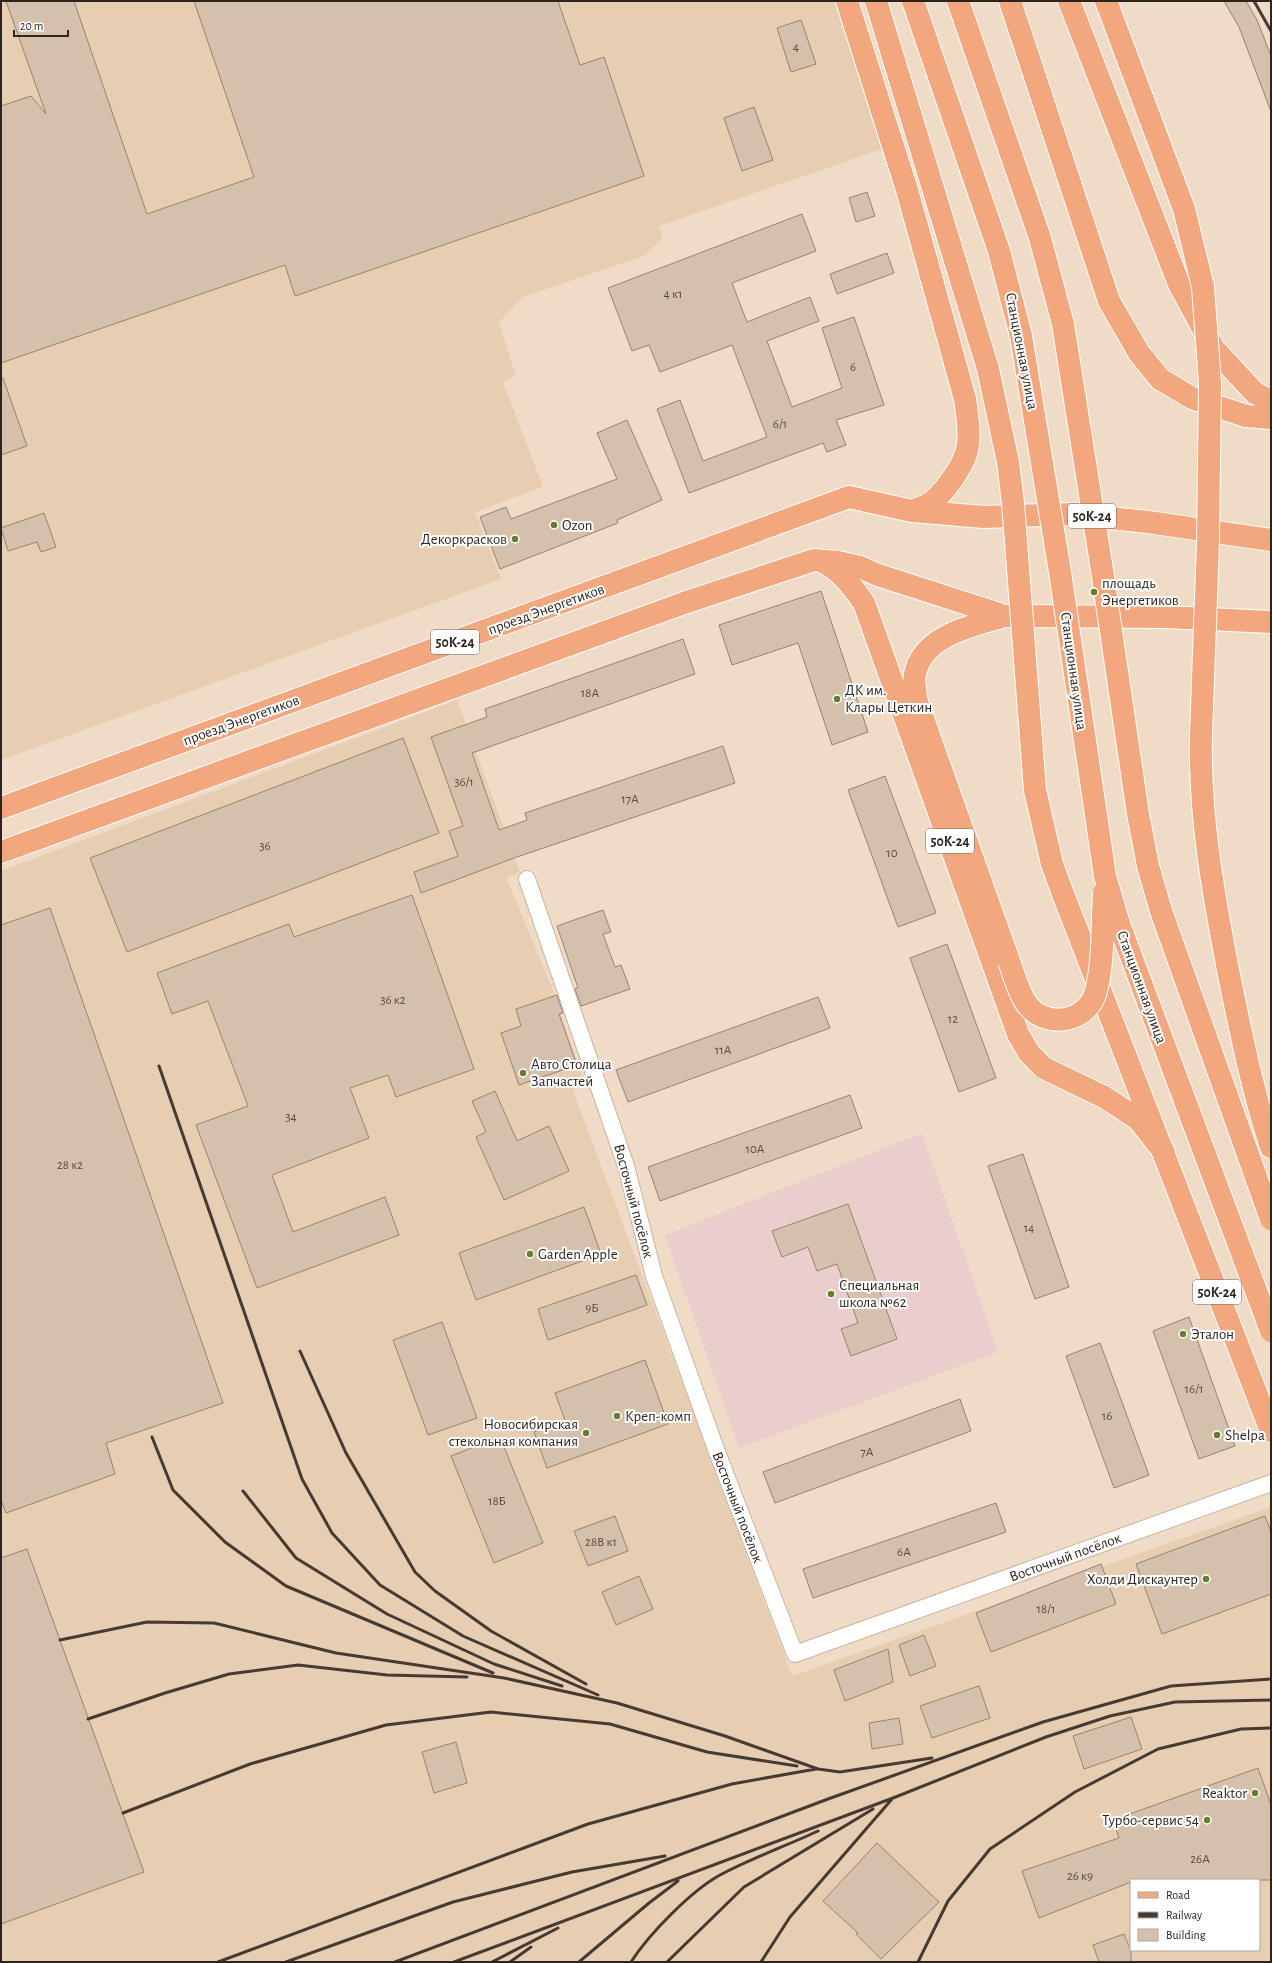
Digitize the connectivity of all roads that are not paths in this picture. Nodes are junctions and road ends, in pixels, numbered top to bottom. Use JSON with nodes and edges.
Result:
{"nodes":[{"id":1,"x":847,"y":1,"type":"edge"},
{"id":2,"x":876,"y":1,"type":"edge"},
{"id":3,"x":913,"y":1,"type":"edge"},
{"id":4,"x":958,"y":1,"type":"edge"},
{"id":5,"x":1010,"y":1,"type":"edge"},
{"id":6,"x":1069,"y":1,"type":"edge"},
{"id":7,"x":1106,"y":1,"type":"edge"},
{"id":8,"x":1271,"y":401,"type":"edge"},
{"id":9,"x":1271,"y":418,"type":"edge"},
{"id":10,"x":912,"y":511,"type":"junction"},
{"id":11,"x":1271,"y":540,"type":"edge"},
{"id":12,"x":820,"y":561,"type":"junction"},
{"id":13,"x":1005,"y":616,"type":"junction"},
{"id":14,"x":1271,"y":622,"type":"edge"},
{"id":15,"x":1,"y":808,"type":"edge"},
{"id":16,"x":1,"y":852,"type":"edge"},
{"id":17,"x":1105,"y":876,"type":"junction"},
{"id":18,"x":527,"y":879,"type":"dead end"},
{"id":19,"x":1271,"y":1147,"type":"edge"},
{"id":20,"x":1164,"y":1152,"type":"junction"},
{"id":21,"x":1271,"y":1219,"type":"edge"},
{"id":22,"x":1271,"y":1331,"type":"edge"},
{"id":23,"x":1271,"y":1431,"type":"edge"},
{"id":24,"x":1271,"y":1483,"type":"edge"}],
"edges":[{"from":1,"to":10,"type":"main road"},
{"from":2,"to":20,"type":"main road","bridge":true},
{"from":3,"to":17,"type":"main road","name":"Станционная улица","bridge":true},
{"from":4,"to":21,"type":"main road","bridge":true},
{"from":5,"to":9,"type":"main road"},
{"from":6,"to":8,"type":"main road"},
{"from":7,"to":19,"type":"main road","bridge":true},
{"from":10,"to":11,"type":"main road","number":"50К-24"},
{"from":10,"to":15,"type":"main road","name":"проезд Энергетиков","number":"50К-24"},
{"from":12,"to":13,"type":"main road","number":"50К-24"},
{"from":12,"to":16,"type":"main road","number":"50К-24"},
{"from":12,"to":20,"type":"main road","number":"50К-24"},
{"from":13,"to":14,"type":"main road","number":"50К-24"},
{"from":13,"to":17,"type":"main road","bridge":true},
{"from":17,"to":22,"type":"main road","name":"Станционная улица","bridge":true},
{"from":18,"to":24,"type":"street","name":"Восточный посёлок"},
{"from":20,"to":23,"type":"main road","number":"50К-24"}]}
